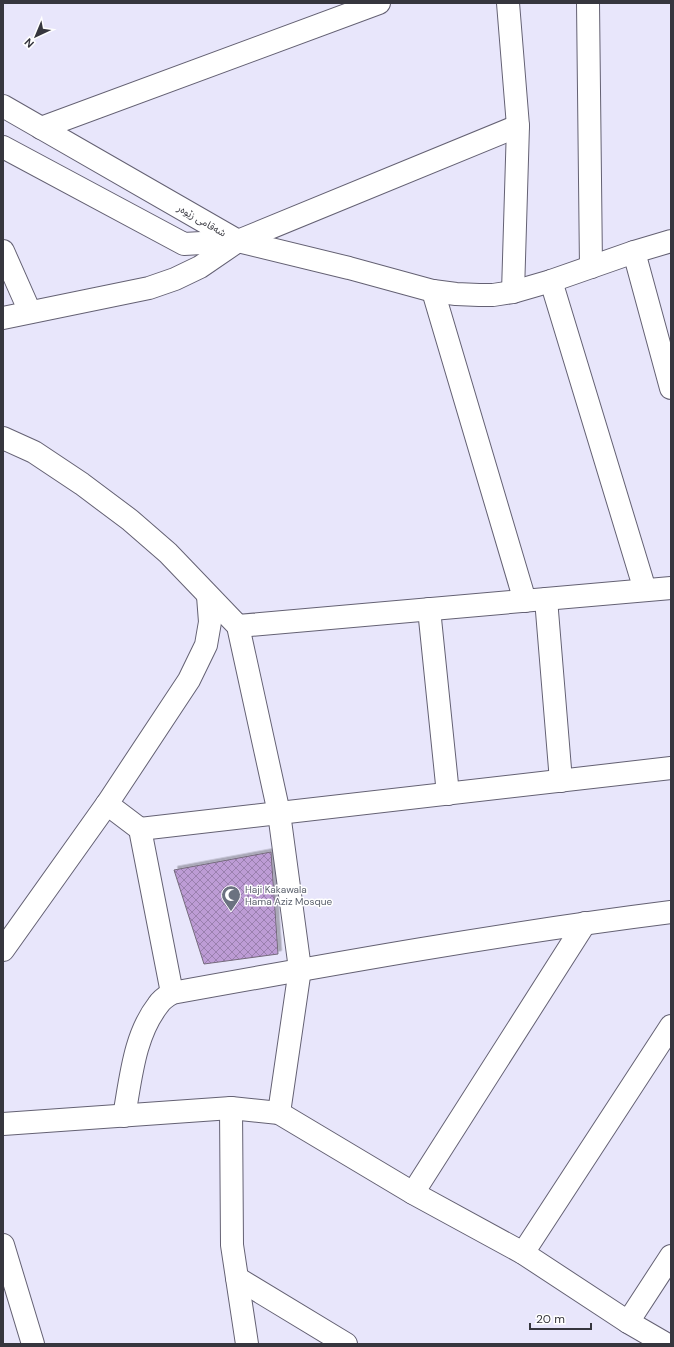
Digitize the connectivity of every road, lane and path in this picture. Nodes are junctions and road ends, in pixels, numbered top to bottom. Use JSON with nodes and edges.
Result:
{"nodes":[{"id":1,"x":379,"y":3,"type":"edge"},
{"id":2,"x":508,"y":3,"type":"edge"},
{"id":3,"x":588,"y":3,"type":"edge"},
{"id":4,"x":3,"y":106,"type":"edge"},
{"id":5,"x":518,"y":126,"type":"junction"},
{"id":6,"x":41,"y":128,"type":"junction"},
{"id":7,"x":3,"y":147,"type":"edge"},
{"id":8,"x":238,"y":241,"type":"junction"},
{"id":9,"x":671,"y":241,"type":"edge"},
{"id":10,"x":3,"y":251,"type":"edge"},
{"id":11,"x":634,"y":252,"type":"junction"},
{"id":12,"x":591,"y":267,"type":"junction"},
{"id":13,"x":551,"y":281,"type":"junction"},
{"id":14,"x":433,"y":291,"type":"junction"},
{"id":15,"x":513,"y":292,"type":"junction"},
{"id":16,"x":30,"y":312,"type":"junction"},
{"id":17,"x":3,"y":318,"type":"edge"},
{"id":18,"x":671,"y":388,"type":"edge"},
{"id":19,"x":3,"y":438,"type":"edge"},
{"id":20,"x":671,"y":588,"type":"edge"},
{"id":21,"x":645,"y":590,"type":"junction"},
{"id":22,"x":208,"y":596,"type":"junction"},
{"id":23,"x":535,"y":600,"type":"junction"},
{"id":24,"x":429,"y":609,"type":"junction"},
{"id":25,"x":238,"y":626,"type":"junction"},
{"id":26,"x":671,"y":768,"type":"edge"},
{"id":27,"x":561,"y":781,"type":"junction"},
{"id":28,"x":448,"y":794,"type":"junction"},
{"id":29,"x":107,"y":804,"type":"junction"},
{"id":30,"x":278,"y":813,"type":"junction"},
{"id":31,"x":140,"y":829,"type":"junction"},
{"id":32,"x":671,"y":912,"type":"edge"},
{"id":33,"x":585,"y":923,"type":"junction"},
{"id":34,"x":3,"y":950,"type":"edge"},
{"id":35,"x":300,"y":970,"type":"junction"},
{"id":36,"x":172,"y":993,"type":"junction"},
{"id":37,"x":671,"y":1026,"type":"edge"},
{"id":38,"x":232,"y":1108,"type":"junction"},
{"id":39,"x":279,"y":1113,"type":"junction"},
{"id":40,"x":124,"y":1116,"type":"junction"},
{"id":41,"x":3,"y":1124,"type":"edge"},
{"id":42,"x":413,"y":1193,"type":"junction"},
{"id":43,"x":3,"y":1245,"type":"edge"},
{"id":44,"x":523,"y":1252,"type":"junction"},
{"id":45,"x":671,"y":1256,"type":"edge"},
{"id":46,"x":237,"y":1278,"type":"junction"},
{"id":47,"x":628,"y":1322,"type":"junction"},
{"id":48,"x":33,"y":1344,"type":"edge"},
{"id":49,"x":247,"y":1344,"type":"edge"},
{"id":50,"x":346,"y":1344,"type":"edge"},
{"id":51,"x":666,"y":1344,"type":"edge"}],
"edges":[{"from":1,"to":6,"type":"street"},
{"from":2,"to":5,"type":"street"},
{"from":3,"to":12,"type":"street"},
{"from":4,"to":6,"type":"street","name":"شەقامی زێوەر"},
{"from":5,"to":8,"type":"street"},
{"from":5,"to":15,"type":"street"},
{"from":6,"to":8,"type":"street","name":"شەقامی زێوەر"},
{"from":7,"to":8,"type":"street","name":"شەقامی زێوەر"},
{"from":8,"to":14,"type":"street"},
{"from":8,"to":16,"type":"street"},
{"from":9,"to":11,"type":"street"},
{"from":10,"to":16,"type":"street"},
{"from":11,"to":12,"type":"street"},
{"from":11,"to":18,"type":"street"},
{"from":12,"to":13,"type":"street"},
{"from":13,"to":15,"type":"street"},
{"from":13,"to":21,"type":"street"},
{"from":14,"to":15,"type":"street"},
{"from":14,"to":23,"type":"street"},
{"from":16,"to":17,"type":"street"},
{"from":19,"to":22,"type":"street"},
{"from":20,"to":21,"type":"street"},
{"from":21,"to":23,"type":"street"},
{"from":22,"to":25,"type":"street"},
{"from":22,"to":29,"type":"street"},
{"from":23,"to":24,"type":"street"},
{"from":23,"to":27,"type":"street"},
{"from":24,"to":25,"type":"street"},
{"from":24,"to":28,"type":"street"},
{"from":25,"to":30,"type":"street"},
{"from":26,"to":27,"type":"street"},
{"from":27,"to":28,"type":"street"},
{"from":28,"to":30,"type":"street"},
{"from":29,"to":31,"type":"street"},
{"from":29,"to":34,"type":"street"},
{"from":30,"to":31,"type":"street"},
{"from":30,"to":35,"type":"street"},
{"from":31,"to":36,"type":"street"},
{"from":32,"to":33,"type":"street"},
{"from":33,"to":35,"type":"street"},
{"from":33,"to":42,"type":"street"},
{"from":35,"to":36,"type":"street"},
{"from":35,"to":39,"type":"street"},
{"from":36,"to":40,"type":"street"},
{"from":37,"to":44,"type":"street"},
{"from":38,"to":39,"type":"street"},
{"from":38,"to":40,"type":"street"},
{"from":38,"to":46,"type":"street"},
{"from":39,"to":42,"type":"street"},
{"from":40,"to":41,"type":"street"},
{"from":42,"to":44,"type":"street"},
{"from":43,"to":48,"type":"street"},
{"from":44,"to":47,"type":"street"},
{"from":45,"to":47,"type":"street"},
{"from":46,"to":49,"type":"street"},
{"from":46,"to":50,"type":"street"},
{"from":47,"to":51,"type":"street"}]}
